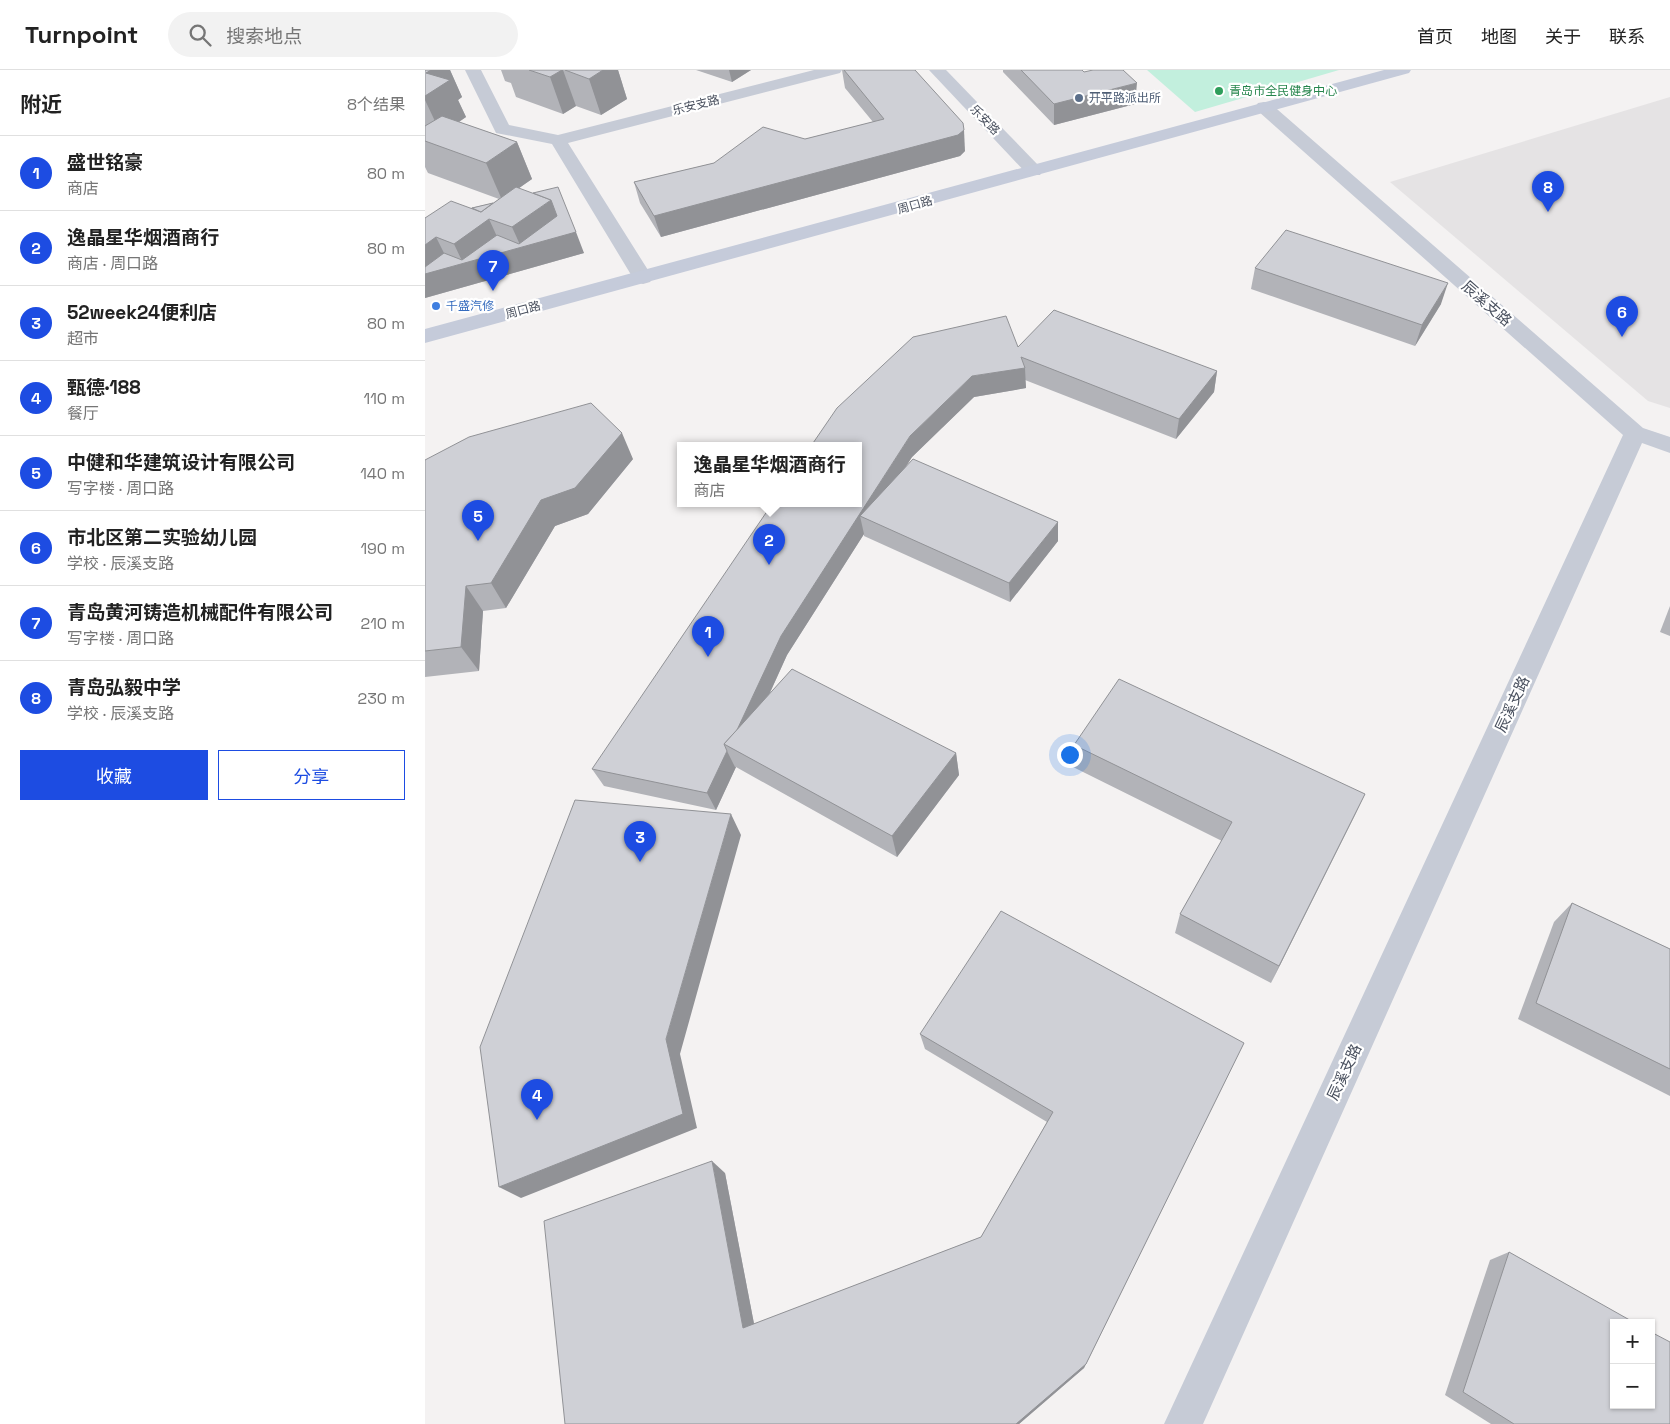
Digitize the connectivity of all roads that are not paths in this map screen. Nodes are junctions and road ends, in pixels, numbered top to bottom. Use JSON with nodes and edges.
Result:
{"nodes":[{"id":1,"x":473,"y":70,"type":"edge"},
{"id":2,"x":835,"y":70,"type":"edge"},
{"id":3,"x":937,"y":70,"type":"edge"},
{"id":4,"x":1403,"y":70,"type":"edge"},
{"id":5,"x":1264,"y":107,"type":"junction"},
{"id":6,"x":558,"y":140,"type":"junction"},
{"id":7,"x":1034,"y":171,"type":"junction"},
{"id":8,"x":643,"y":278,"type":"junction"},
{"id":9,"x":425,"y":336,"type":"edge"},
{"id":10,"x":1635,"y":433,"type":"junction"},
{"id":11,"x":1670,"y":445,"type":"edge"},
{"id":12,"x":1183,"y":1424,"type":"edge"}],
"edges":[{"from":1,"to":6,"type":"street","name":"乐安支路"},
{"from":2,"to":6,"type":"street","name":"乐安支路"},
{"from":3,"to":7,"type":"street","name":"乐安路"},
{"from":4,"to":5,"type":"main road","name":"周口路"},
{"from":5,"to":7,"type":"main road","name":"周口路"},
{"from":5,"to":10,"type":"street","name":"辰溪支路"},
{"from":6,"to":8,"type":"street"},
{"from":7,"to":8,"type":"main road","name":"周口路"},
{"from":8,"to":9,"type":"main road","name":"周口路"},
{"from":10,"to":11,"type":"street"},
{"from":10,"to":12,"type":"street","name":"辰溪支路"}]}
